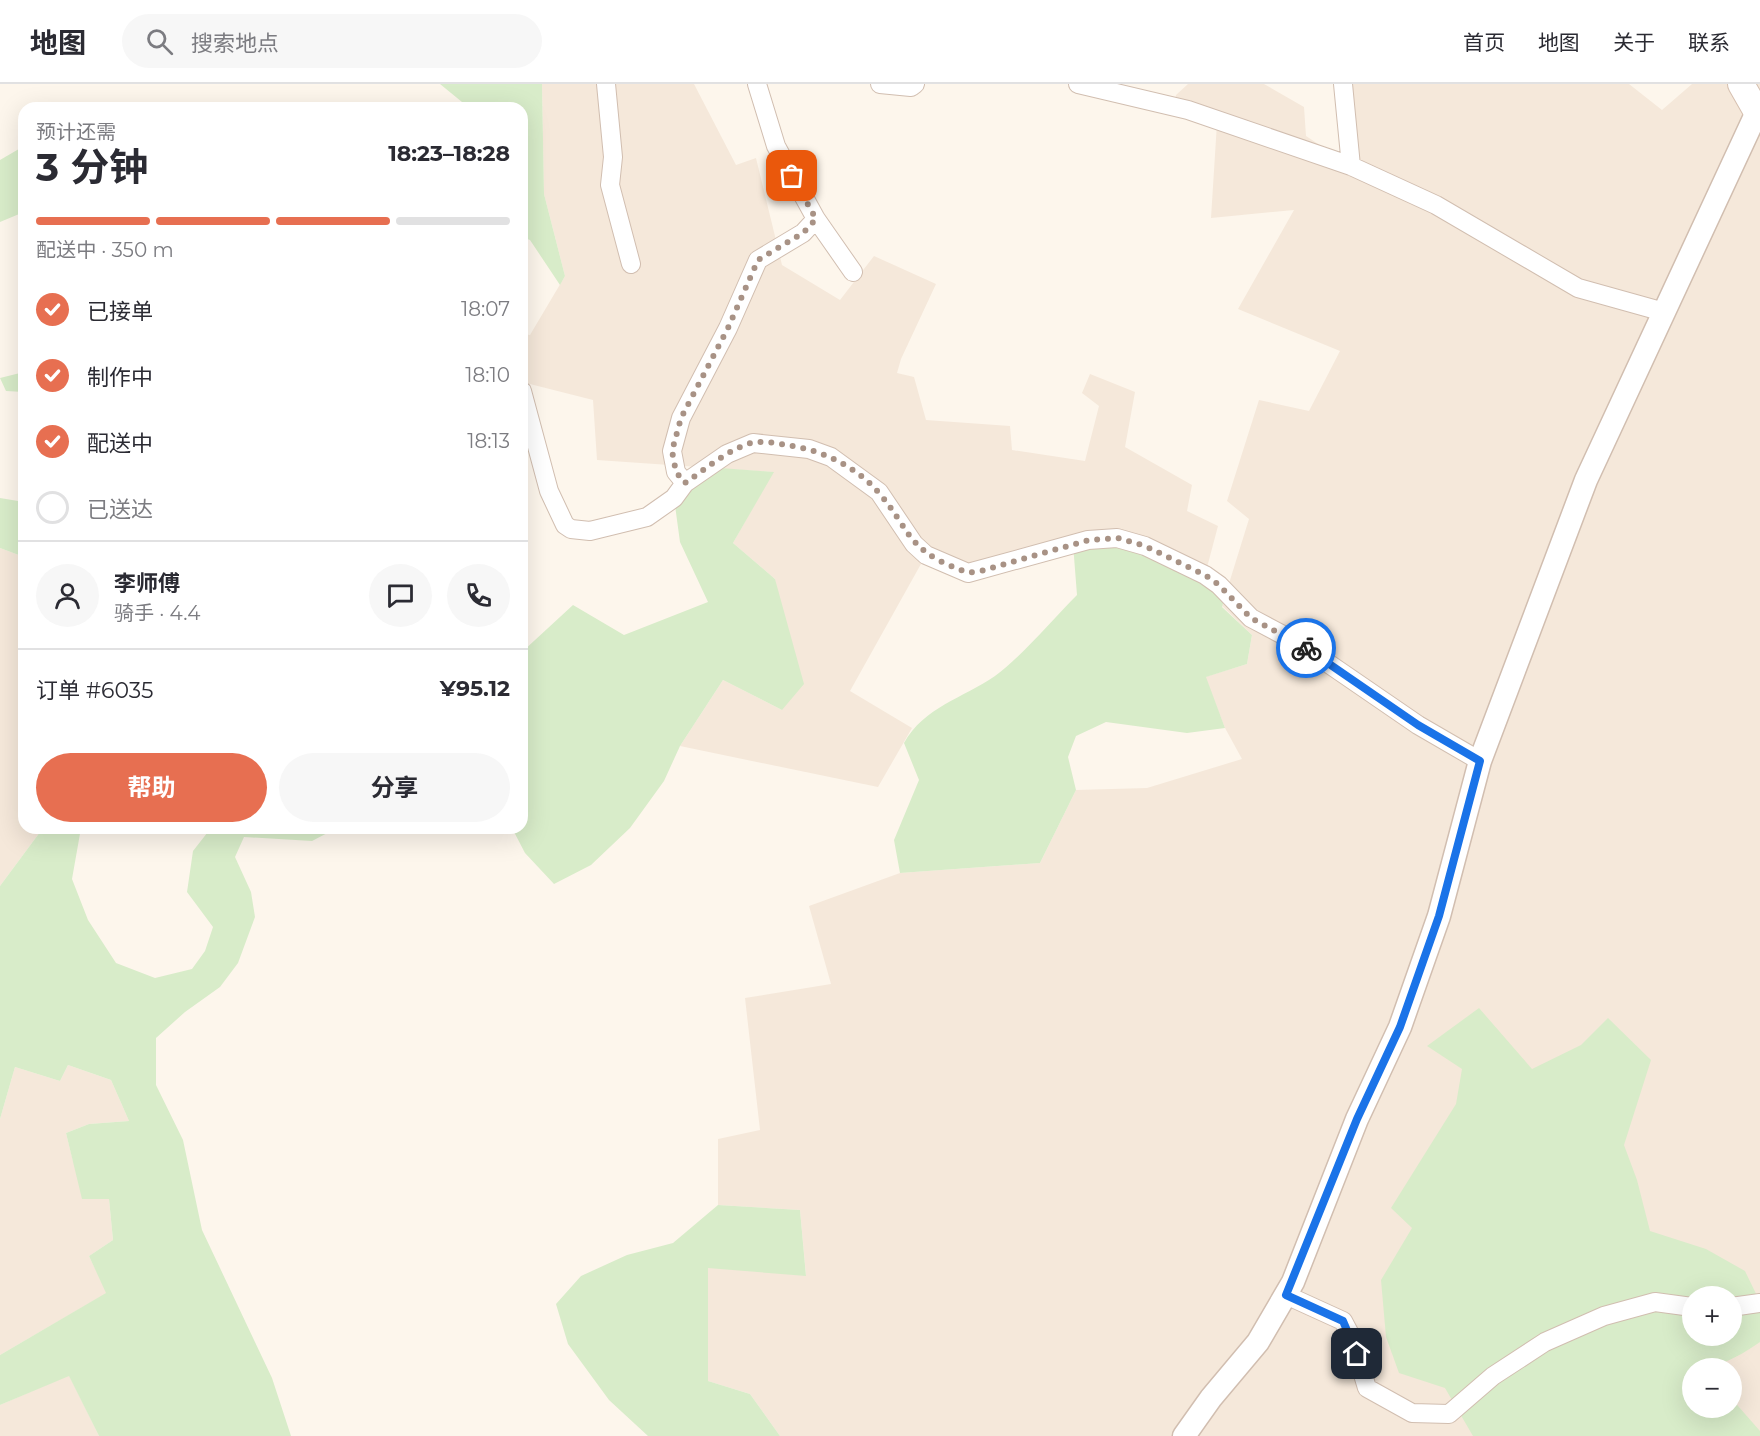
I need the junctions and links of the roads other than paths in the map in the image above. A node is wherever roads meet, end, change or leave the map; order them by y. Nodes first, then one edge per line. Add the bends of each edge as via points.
1 (606, 84) edge
2 (757, 84) edge
3 (880, 84) edge
4 (915, 84) edge
5 (1078, 84) edge
6 (1343, 84) edge
7 (1741, 84) edge
8 (1759, 112) edge
9 (1351, 166) junction
10 (816, 219) junction
11 (631, 264) dead end
12 (853, 272) dead end
13 (1664, 312) junction
14 (528, 414) edge
15 (685, 483) junction
16 (1480, 761) junction
17 (1286, 1295) junction
18 (1760, 1303) edge
19 (1742, 1305) edge
20 (1682, 1306) edge
21 (1184, 1436) edge

1 - 11 street via 613,157 610,185
2 - 10 street via 776,146
3 - 4 street
5 - 9 street via 1188,110
6 - 9 street
7 - 8 main road
8 - 13 street
9 - 13 street via 1436,205 1578,288
10 - 12 street
10 - 15 street via 803,233 758,260 681,418 672,451 676,472
13 - 16 street via 1586,480
14 - 15 street via 549,490 565,525 571,529 590,531 647,517 674,498
15 - 16 street via 727,454 753,443 784,444 831,457 857,474 879,492 914,544 926,555 968,573 1089,540 1118,538 1145,546 1205,575 1251,618 1300,644 1418,725
16 - 17 street via 1439,916 1400,1027 1357,1119
17 - 20 street via 1343,1321 1367,1388 1412,1413 1449,1414 1493,1376 1545,1342 1604,1316 1655,1302
17 - 21 street via 1258,1342
18 - 19 street

